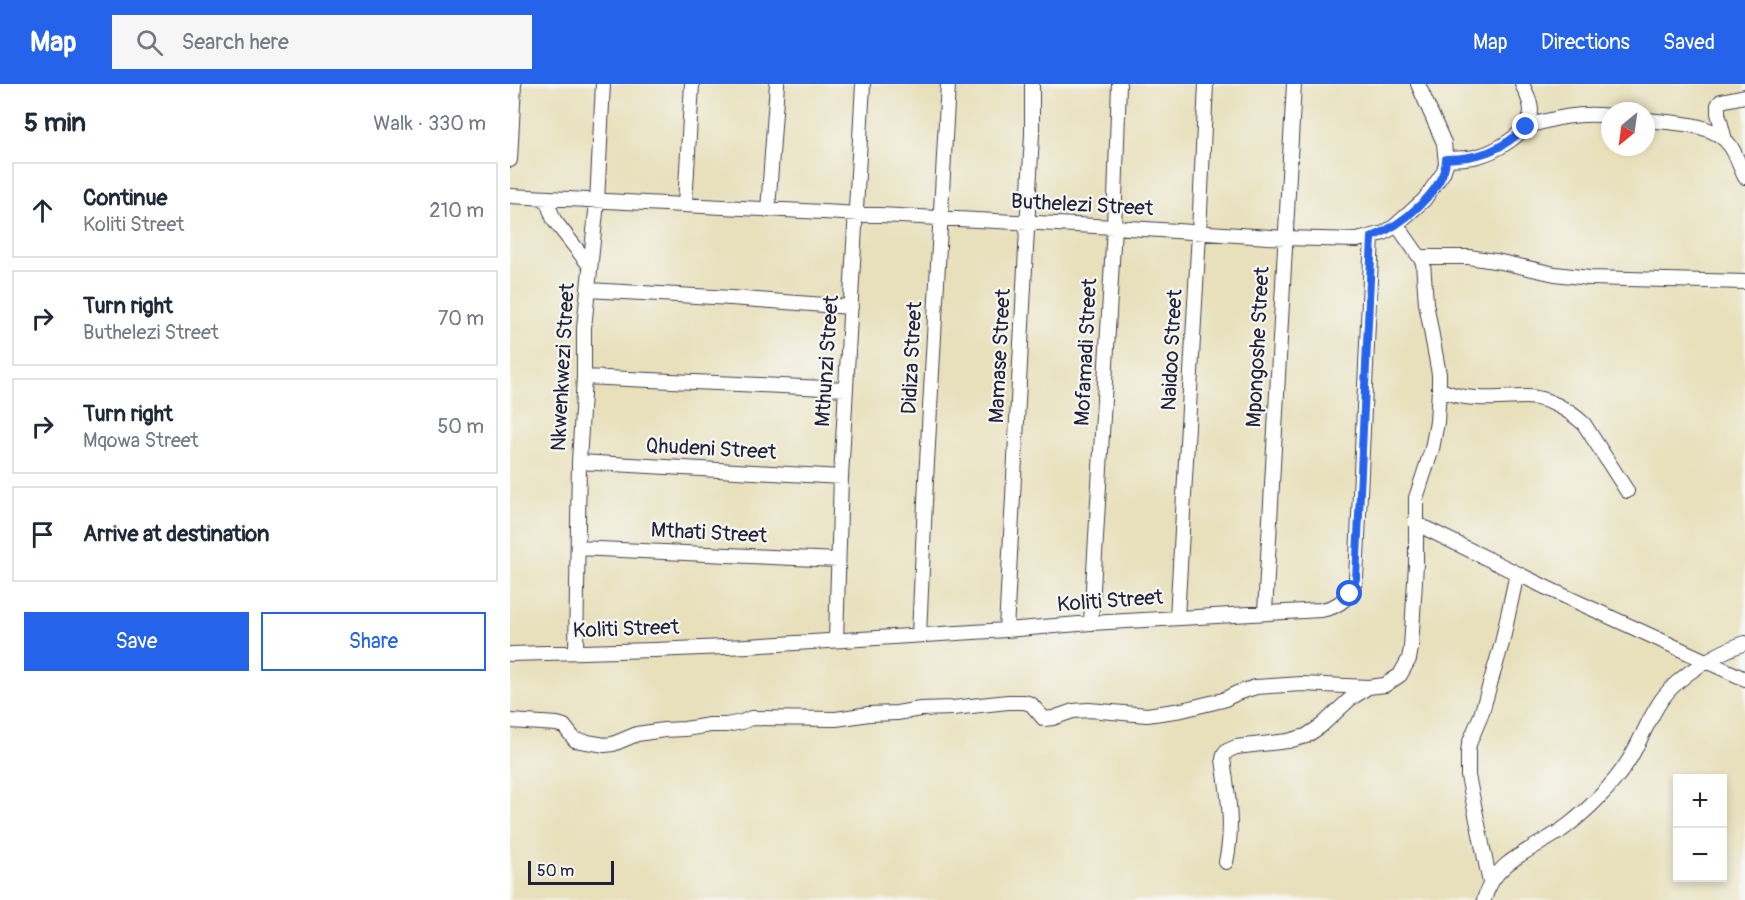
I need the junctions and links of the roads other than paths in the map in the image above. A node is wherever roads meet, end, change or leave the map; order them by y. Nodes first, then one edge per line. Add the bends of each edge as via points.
1 (514, 84) edge
2 (603, 84) edge
3 (692, 84) edge
4 (777, 84) edge
5 (863, 84) edge
6 (948, 84) edge
7 (1032, 84) edge
8 (1119, 84) edge
9 (1206, 84) edge
10 (1294, 84) edge
11 (1418, 84) edge
12 (1522, 84) edge
13 (1745, 96) edge
14 (1601, 115) edge
15 (1655, 121) edge
16 (1526, 127) junction
17 (1725, 140) junction
18 (1446, 159) junction
19 (510, 160) edge
20 (1745, 177) edge
21 (510, 196) edge
22 (546, 199) junction
23 (597, 202) junction
24 (685, 204) junction
25 (768, 210) junction
26 (857, 215) junction
27 (940, 219) junction
28 (1027, 223) junction
29 (1397, 225) junction
30 (1114, 227) junction
31 (1199, 233) junction
32 (1372, 237) junction
33 (1285, 238) junction
34 (1419, 257) junction
35 (590, 266) junction
36 (1745, 282) edge
37 (588, 291) junction
38 (851, 307) junction
39 (584, 377) junction
40 (846, 389) junction
41 (1439, 389) junction
42 (579, 462) junction
43 (841, 477) junction
44 (1627, 491) dead end
45 (1417, 524) junction
46 (578, 548) junction
47 (838, 560) junction
48 (1516, 573) junction
49 (1265, 612) junction
50 (1177, 618) junction
51 (1091, 623) junction
52 (1006, 630) junction
53 (919, 635) junction
54 (836, 640) junction
55 (1745, 643) edge
56 (576, 652) junction
57 (510, 654) edge
58 (1705, 661) junction
59 (1745, 680) edge
60 (1368, 687) junction
61 (510, 721) edge
62 (1226, 862) dead end
63 (1490, 883) junction
64 (1484, 900) edge

1 - 19 street
2 - 23 street, Nkwenkwezi Street
3 - 24 street
4 - 25 street
5 - 26 street, Mthunzi Street
6 - 27 street, Didiza Street
7 - 28 street, Mamase Street
8 - 30 street, Mofamadi Street
9 - 31 street, Naidoo Street
10 - 33 street, Mpongoshe Street
11 - 18 street via 1444,143
12 - 16 street via 1531,104
13 - 17 street via 1718,105
14 - 16 street via 1578,114
15 - 17 street via 1700,128
16 - 18 street via 1511,140 1482,154
17 - 20 street
18 - 29 street, Buthelezi Street via 1435,186
21 - 22 street, Buthelezi Street
22 - 23 street, Buthelezi Street
22 - 35 street via 554,220
23 - 24 street, Buthelezi Street
23 - 35 street, Nkwenkwezi Street
24 - 25 street, Buthelezi Street
25 - 26 street, Buthelezi Street
26 - 27 street, Buthelezi Street
26 - 38 street, Mthunzi Street
27 - 28 street, Buthelezi Street
27 - 53 street, Didiza Street
28 - 30 street, Buthelezi Street
28 - 52 street, Mamase Street
29 - 32 street, Buthelezi Street
29 - 34 street
30 - 31 street, Buthelezi Street
30 - 51 street, Mofamadi Street
31 - 33 street, Buthelezi Street
31 - 50 street, Naidoo Street
32 - 33 street, Buthelezi Street
32 - 49 street, Koliti Street via 1356,579 1345,600 1329,609
33 - 49 street, Mpongoshe Street
34 - 36 street via 1469,257 1589,278
34 - 41 street via 1424,269
35 - 37 street, Nkwenkwezi Street
37 - 38 street
37 - 39 street, Nkwenkwezi Street
38 - 40 street, Mthunzi Street
39 - 40 street
39 - 42 street, Nkwenkwezi Street
40 - 43 street, Mthunzi Street
41 - 44 street via 1474,399 1527,397 1556,405 1584,424
41 - 45 street via 1432,449 1416,498
42 - 43 street, Qhudeni Street
42 - 46 street, Nkwenkwezi Street
43 - 47 street, Mthunzi Street
45 - 48 street
45 - 60 street via 1409,659 1394,681
46 - 47 street, Mthati Street
46 - 56 street, Nkwenkwezi Street
47 - 54 street, Mthunzi Street
48 - 58 street
48 - 63 street via 1502,643 1468,753 1468,776
49 - 50 street, Koliti Street
50 - 51 street, Koliti Street
51 - 52 street, Koliti Street
52 - 53 street, Koliti Street
53 - 54 street, Koliti Street
54 - 56 street, Koliti Street
55 - 58 street
56 - 57 street, Koliti Street
58 - 59 street
58 - 63 street via 1668,692 1626,765 1593,802 1555,836 1521,853
60 - 61 street via 1256,687 1204,705 1147,715 1089,710 1044,718 1030,704 1008,702 836,719 751,718 726,725 637,734 605,745 574,740 564,726
60 - 62 street via 1306,736 1227,751 1224,755 1231,825
63 - 64 street

